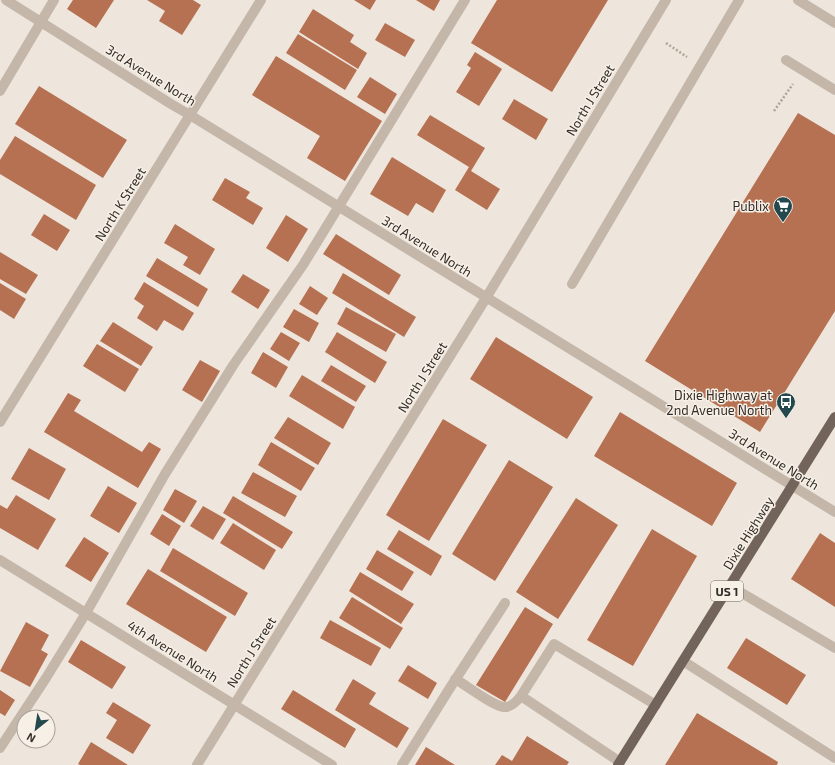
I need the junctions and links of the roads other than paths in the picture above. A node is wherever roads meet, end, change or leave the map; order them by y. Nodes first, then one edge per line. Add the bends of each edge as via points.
1 (6, 0) edge
2 (54, 0) edge
3 (261, 0) edge
4 (465, 0) edge
5 (666, 0) edge
6 (739, 0) edge
7 (798, 0) edge
8 (40, 22) junction
9 (835, 23) edge
10 (786, 60) dead end
11 (835, 90) edge
12 (0, 91) edge
13 (190, 115) junction
14 (338, 207) junction
15 (572, 284) dead end
16 (486, 298) junction
17 (835, 417) edge
18 (0, 422) edge
19 (831, 431) edge
20 (793, 486) junction
21 (835, 512) edge
22 (0, 560) edge
23 (730, 586) junction
24 (505, 603) dead end
25 (86, 613) junction
26 (835, 648) edge
27 (683, 661) junction
28 (456, 679) junction
29 (521, 696) junction
30 (234, 704) junction
31 (656, 705) junction
32 (0, 748) edge
33 (835, 759) edge
34 (619, 763) edge
35 (196, 765) edge
36 (332, 765) edge
37 (402, 765) edge
38 (832, 765) edge

1 - 8 street, 3rd Avenue North
2 - 8 street
3 - 13 street, North K Street
4 - 14 street
5 - 16 street, North J Street
6 - 15 street
7 - 9 street
8 - 12 street
8 - 13 street, 3rd Avenue North
10 - 11 street
13 - 14 street, 3rd Avenue North
13 - 18 street, North K Street
14 - 16 street, 3rd Avenue North
14 - 25 street via 303,265 234,364 165,474
16 - 20 street, 3rd Avenue North
16 - 30 street, North J Street
17 - 19 main road, Dixie Highway / US 1
19 - 20 main road, Dixie Highway / US 1
20 - 21 street, 3rd Avenue North
20 - 23 main road, Dixie Highway / US 1
22 - 25 street, 4th Avenue North
23 - 26 street
23 - 27 main road, Dixie Highway / US 1
24 - 28 street
25 - 30 street, 4th Avenue North
25 - 32 street
27 - 31 main road, Dixie Highway / US 1
27 - 33 street
28 - 29 street via 504,708 512,706
28 - 37 street
29 - 31 street via 554,644
29 - 34 street
30 - 35 street, North J Street
30 - 36 street, 4th Avenue North
31 - 34 main road, Dixie Highway / US 1
33 - 38 street

